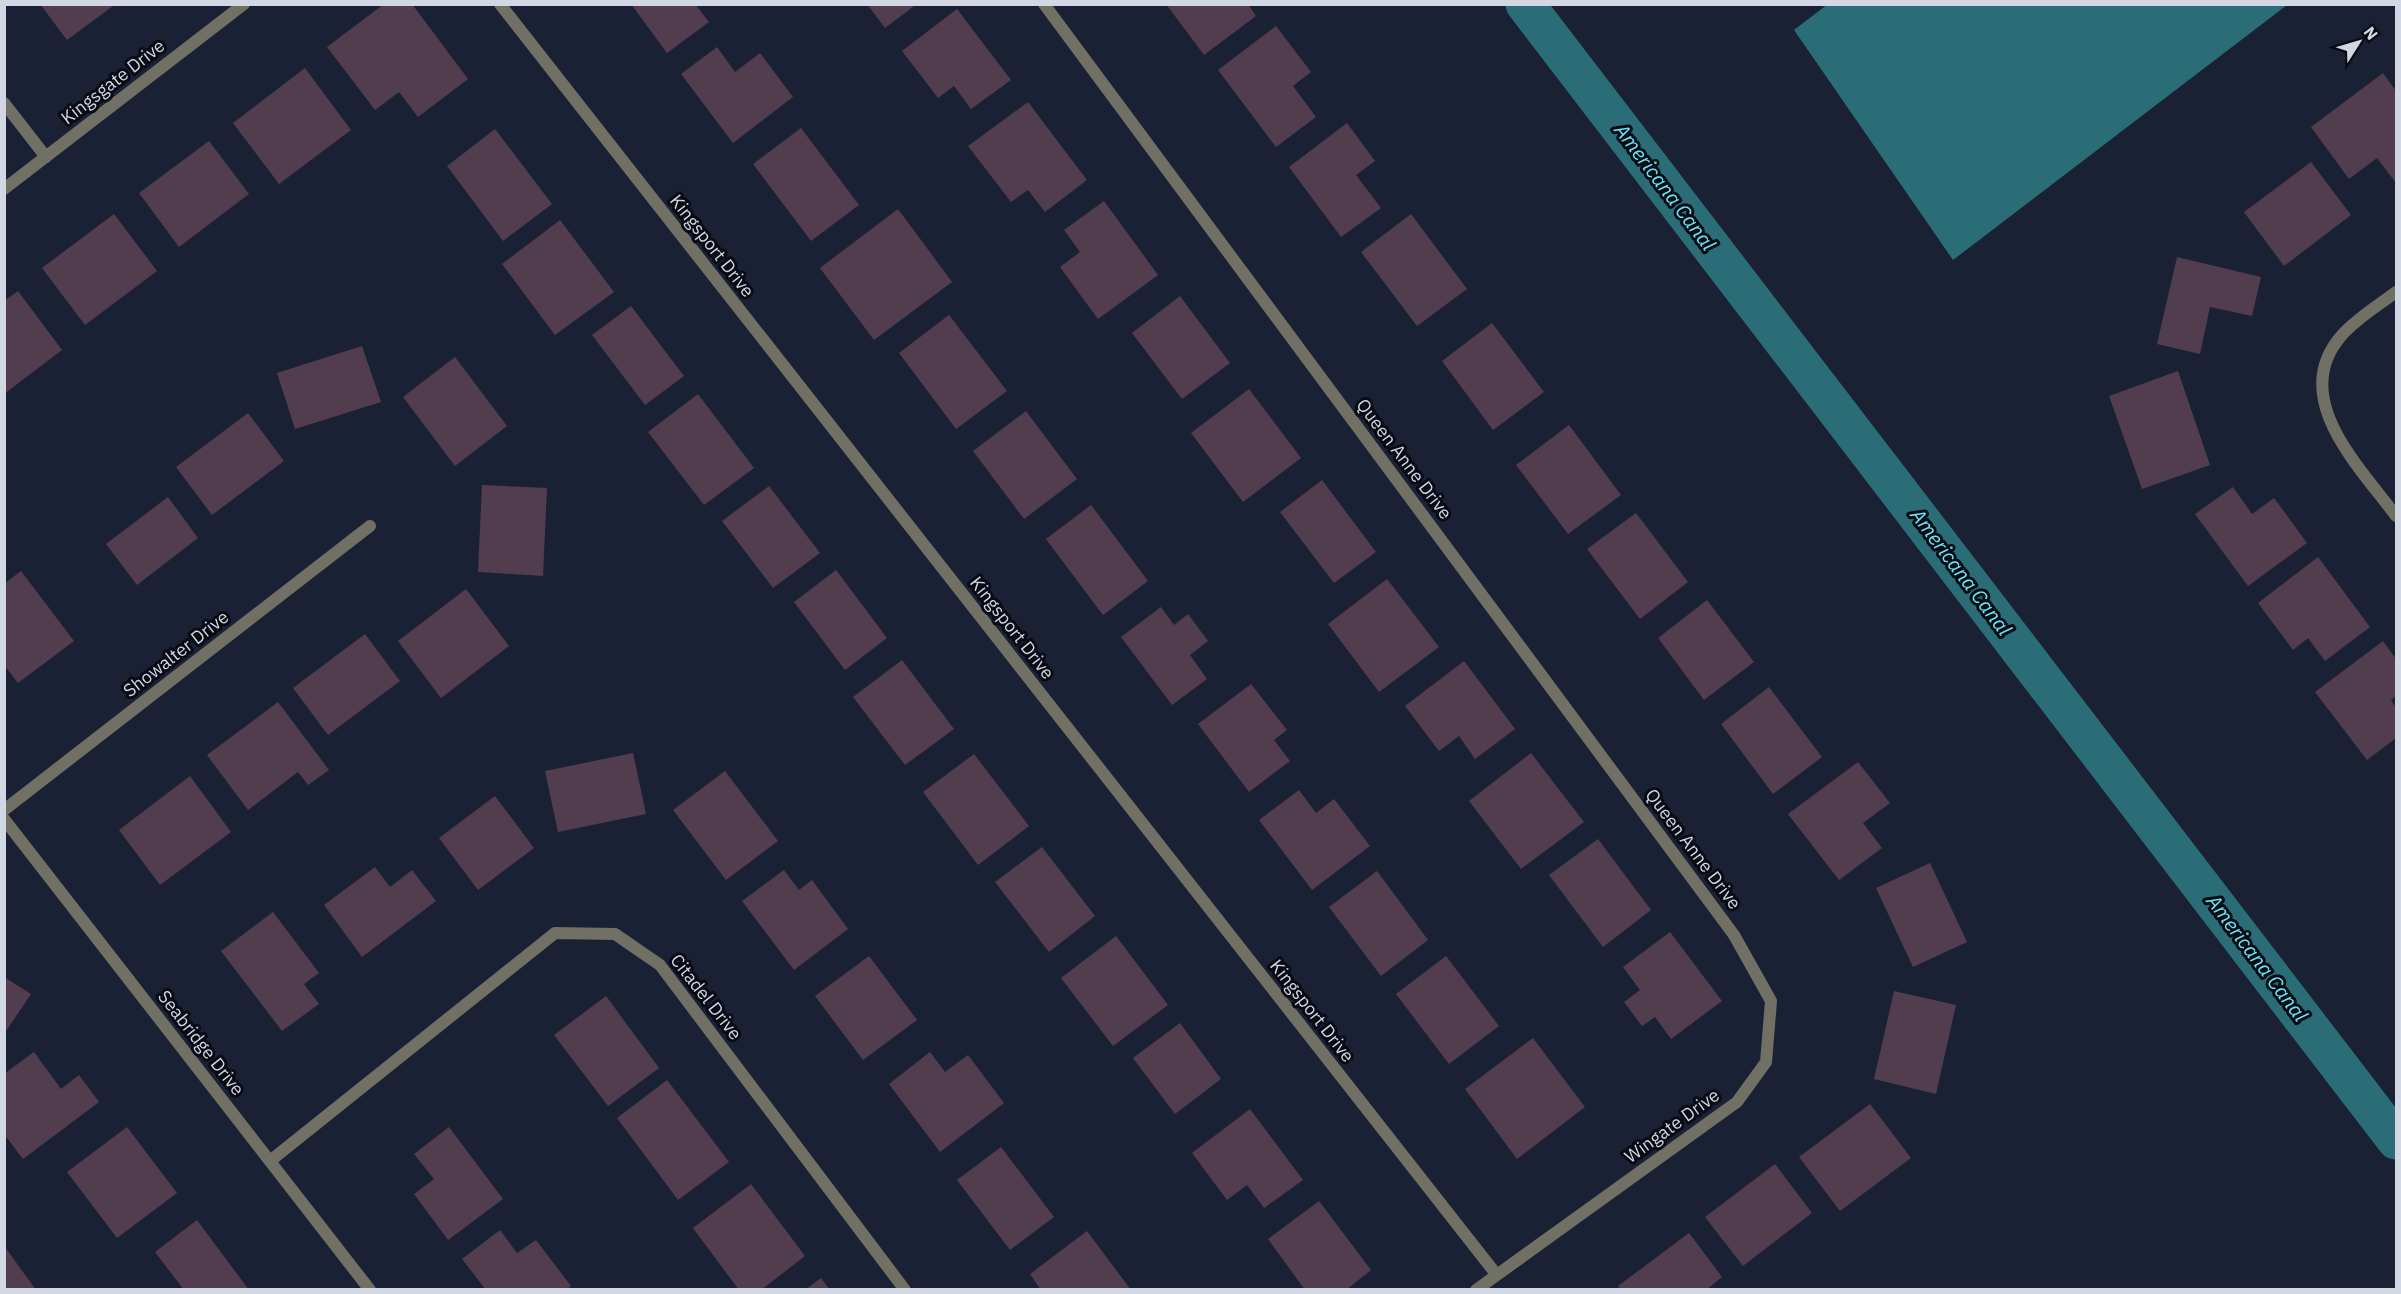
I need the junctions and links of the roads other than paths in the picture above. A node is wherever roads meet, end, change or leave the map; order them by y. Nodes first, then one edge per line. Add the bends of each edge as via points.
1 (244, 4) edge
2 (500, 4) edge
3 (1044, 4) edge
4 (4, 103) edge
5 (46, 157) junction
6 (4, 189) edge
7 (2397, 292) edge
8 (2397, 516) edge
9 (370, 526) dead end
10 (4, 810) edge
11 (4, 819) edge
12 (1734, 934) joint
13 (270, 1161) junction
14 (1496, 1274) junction
15 (370, 1290) edge
16 (905, 1290) edge
17 (1476, 1290) edge

1 - 5 street, Kingsgate Drive
2 - 14 street, Kingsport Drive
3 - 12 street, Queen Anne Drive
4 - 5 street
5 - 6 street, Kingsgate Drive
7 - 8 street via 2342,335 2325,364 2322,382 2328,418 2337,436
9 - 10 street, Showalter Drive
11 - 13 street, Seabridge Drive
12 - 14 street, Wingate Drive via 1771,1000 1766,1062 1737,1102
13 - 15 street, Seabridge Drive
13 - 16 street, Citadel Drive via 555,933 615,934 660,965
14 - 17 street, Wingate Drive

